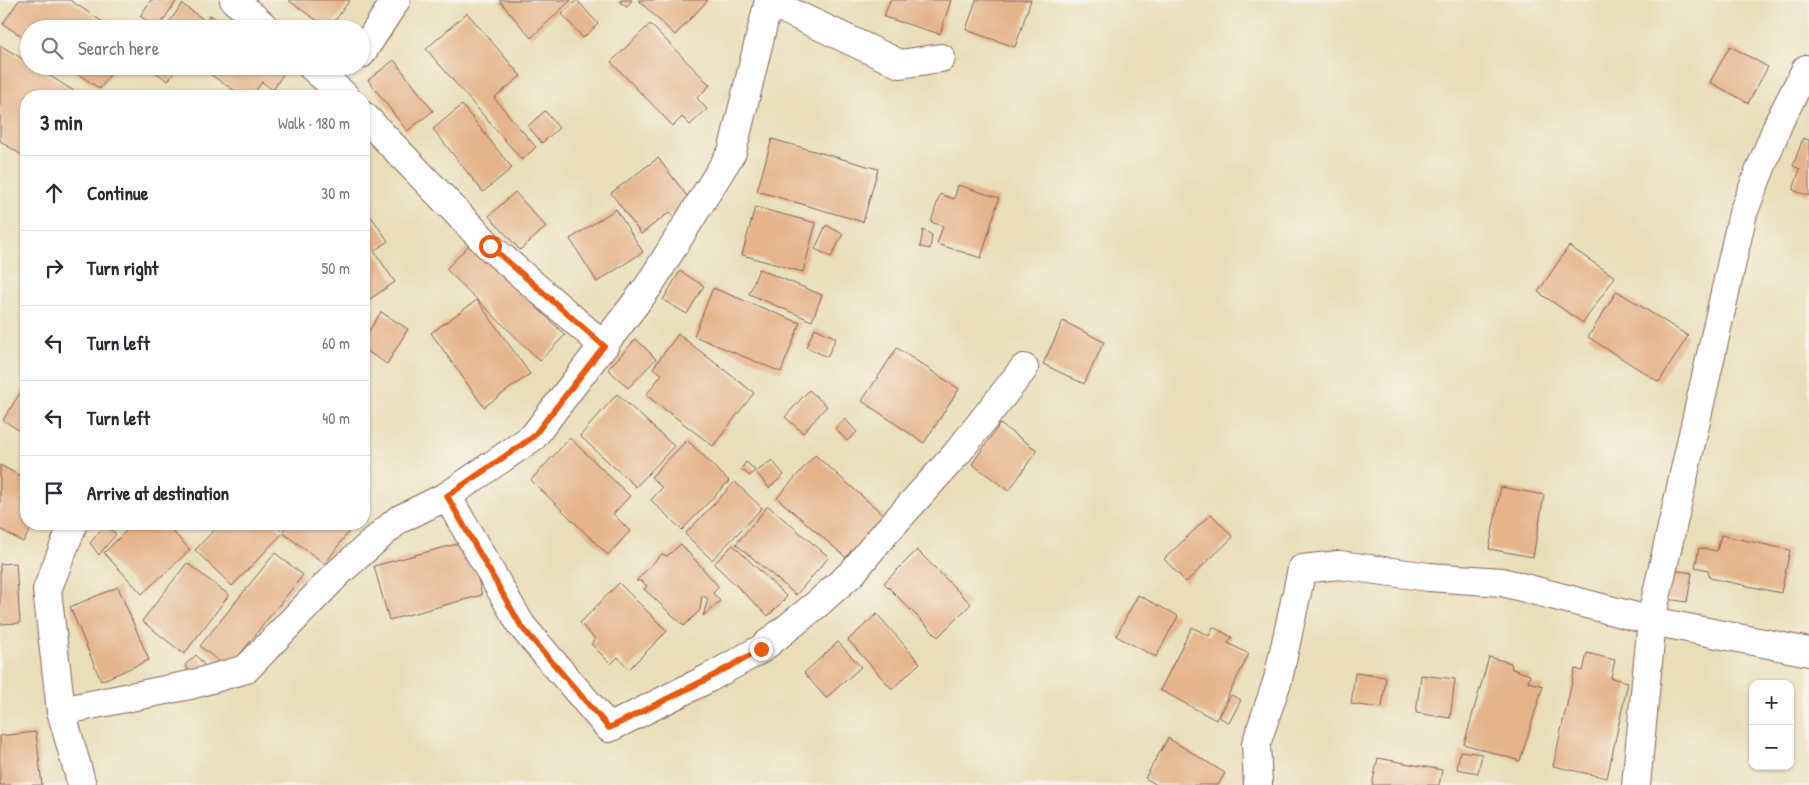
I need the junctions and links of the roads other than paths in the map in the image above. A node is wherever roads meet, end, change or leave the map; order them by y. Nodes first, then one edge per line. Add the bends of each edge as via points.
1 (234, 0) edge
2 (396, 0) edge
3 (769, 1) edge
4 (257, 20) edge
5 (370, 40) edge
6 (941, 58) dead end
7 (1806, 69) dead end
8 (320, 75) edge
9 (348, 75) edge
10 (335, 90) edge
11 (341, 90) edge
12 (370, 122) edge
13 (604, 346) junction
14 (1024, 368) dead end
15 (447, 496) junction
16 (72, 530) edge
17 (1652, 621) junction
18 (1809, 652) edge
19 (61, 711) junction
20 (82, 785) edge
21 (1258, 785) edge
22 (1636, 785) edge

1 - 4 street
2 - 5 street
3 - 6 street via 900,64
3 - 13 street via 732,152 648,287
7 - 17 street via 1779,122 1743,213
8 - 10 street
9 - 11 street
12 - 13 street via 490,246
13 - 15 street via 533,437
14 - 15 street via 958,452 852,573 816,605 761,649 609,728 521,626
15 - 19 street via 398,520 338,573 246,669 190,685
16 - 19 street via 47,590
17 - 18 street
17 - 21 street via 1502,582 1429,577 1339,565 1302,569 1278,679 1256,744
17 - 22 street
19 - 20 street

